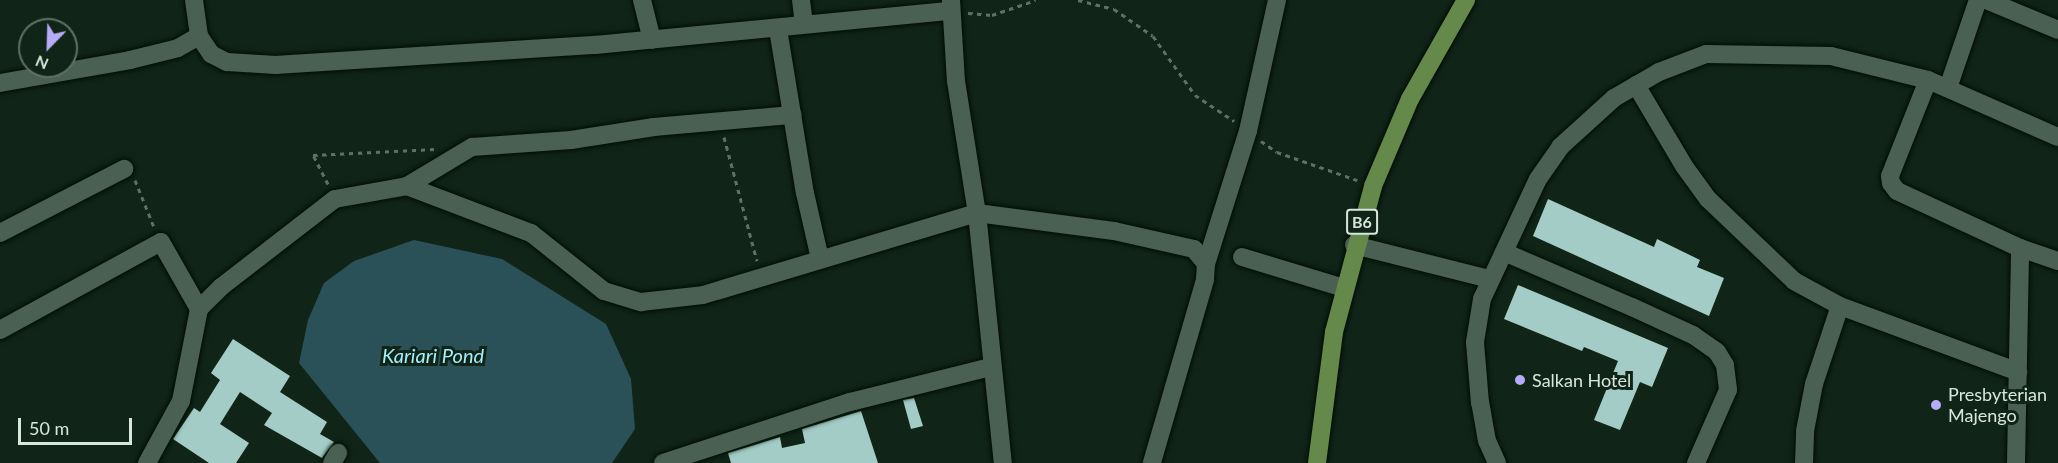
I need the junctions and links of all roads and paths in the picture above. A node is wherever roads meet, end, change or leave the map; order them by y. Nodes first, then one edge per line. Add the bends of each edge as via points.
1 (194, 0) edge
2 (642, 0) edge
3 (801, 0) edge
4 (1036, 0) edge
5 (1078, 0) edge
6 (1276, 0) edge
7 (1466, 0) edge
8 (1978, 0) edge
9 (1986, 0) edge
10 (950, 5) edge
11 (804, 23) junction
12 (778, 29) junction
13 (2058, 30) edge
14 (199, 36) junction
15 (652, 40) junction
16 (1928, 80) junction
17 (0, 83) edge
18 (1636, 85) junction
19 (1948, 88) junction
20 (792, 115) junction
21 (719, 120) junction
22 (1248, 131) junction
23 (2058, 137) edge
24 (438, 149) dead end
25 (124, 169) joint
26 (407, 186) junction
27 (1373, 186) junction
28 (335, 199) junction
29 (976, 213) junction
30 (0, 233) edge
31 (161, 242) junction
32 (1354, 245) junction
33 (2020, 248) junction
34 (1504, 252) junction
35 (1242, 258) dead end
36 (820, 260) junction
37 (2058, 261) edge
38 (1206, 264) junction
39 (760, 278) junction
40 (1489, 279) junction
41 (1344, 288) junction
42 (1840, 306) junction
43 (199, 309) junction
44 (0, 330) edge
45 (990, 367) junction
46 (2018, 372) junction
47 (147, 463) edge
48 (663, 463) edge
49 (1003, 463) edge
50 (1152, 463) edge
51 (1317, 463) edge
52 (1497, 463) edge
53 (1696, 463) edge
54 (1804, 463) edge
55 (2016, 463) edge

1 - 14 street
2 - 15 street
3 - 11 street
4 - 10 path via 992,15
5 - 22 path via 1114,9 1153,36 1195,94
6 - 22 street
7 - 27 main road, B6 via 1419,82
8 - 19 street
9 - 13 street
10 - 11 street
10 - 29 street
11 - 12 street
12 - 15 street
12 - 20 street
14 - 15 street via 211,54 227,62 276,65
14 - 17 street via 178,48 130,60
16 - 18 street via 1831,56 1741,52 1706,54
16 - 19 street
16 - 33 street via 1890,176 1891,183 1897,191
18 - 34 street via 1591,116 1560,147 1538,179
18 - 42 street via 1708,199 1794,281
19 - 23 street
20 - 21 street
20 - 36 street
21 - 26 street via 571,140 472,147
21 - 39 path
22 - 27 path via 1277,152
22 - 38 street
24 - 28 path via 313,155
25 - 30 street
25 - 31 path via 134,179
26 - 28 street
26 - 39 street via 531,233 604,291 624,299 666,302
27 - 32 main road, B6
28 - 43 street via 237,274
29 - 36 street
29 - 38 street via 1114,231 1194,249
29 - 45 street
31 - 43 street
31 - 44 street
32 - 40 street
32 - 41 main road, B6
33 - 37 street
33 - 46 street
34 - 40 street
34 - 53 street via 1642,311 1717,352 1725,365 1728,390
35 - 41 street
36 - 39 street
38 - 50 street via 1205,280
40 - 52 street via 1475,342 1480,403 1487,441
41 - 51 main road, B6 via 1334,332
42 - 46 street
42 - 54 street via 1814,384 1805,431
43 - 47 street via 181,401
45 - 48 street via 850,402
45 - 49 street
46 - 55 street

